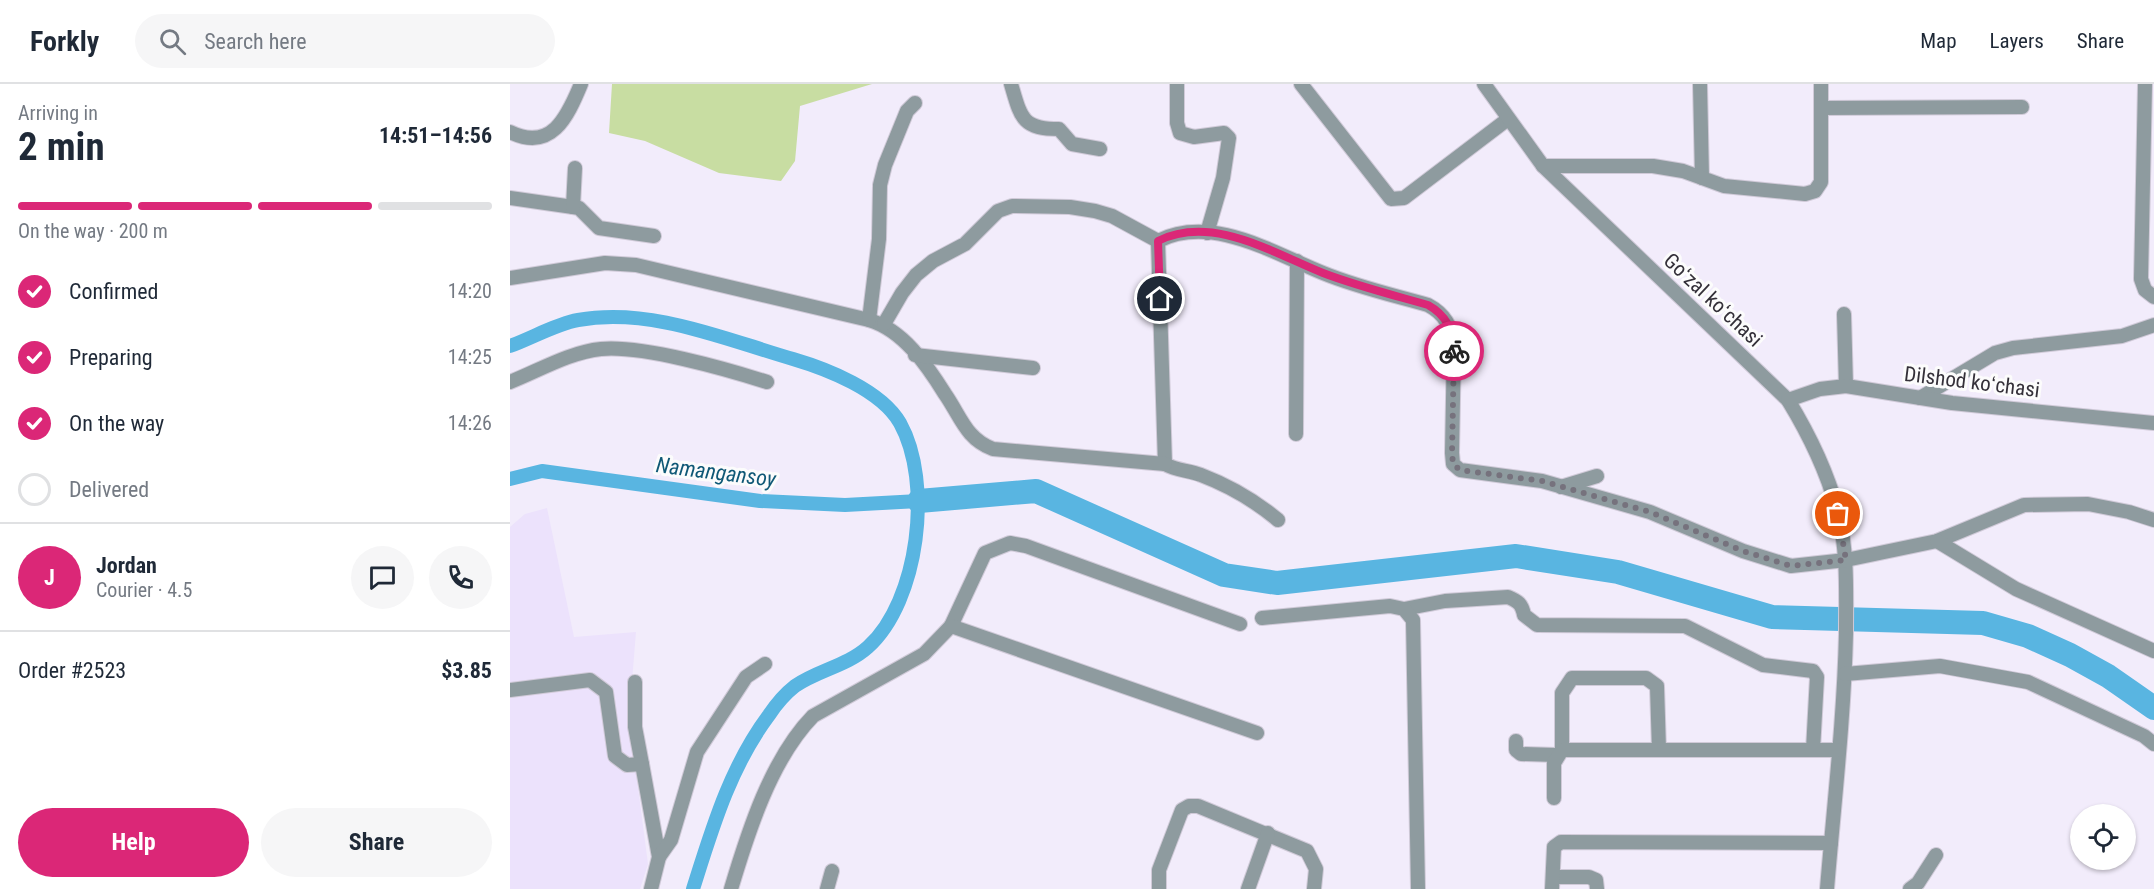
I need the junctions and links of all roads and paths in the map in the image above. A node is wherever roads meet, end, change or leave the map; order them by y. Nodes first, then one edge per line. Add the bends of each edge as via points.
1 (581, 84) edge
2 (1011, 84) edge
3 (1178, 84) edge
4 (1301, 84) edge
5 (1484, 84) edge
6 (1701, 84) edge
7 (1821, 84) edge
8 (2145, 84) edge
9 (915, 103) dead end
10 (2022, 107) dead end
11 (1821, 108) junction
12 (2149, 108) edge
13 (1508, 118) junction
14 (510, 132) edge
15 (1100, 149) dead end
16 (1543, 166) junction
17 (575, 168) dead end
18 (1702, 178) junction
19 (510, 198) edge
20 (573, 207) junction
21 (1207, 233) junction
22 (654, 237) dead end
23 (1158, 241) junction
24 (1297, 261) junction
25 (510, 279) edge
26 (2154, 297) edge
27 (1844, 314) dead end
28 (869, 320) junction
29 (884, 324) junction
30 (2154, 325) edge
31 (915, 355) junction
32 (1033, 369) dead end
33 (510, 382) edge
34 (767, 382) dead end
35 (1846, 386) junction
36 (1920, 398) junction
37 (1788, 400) junction
38 (2154, 423) edge
39 (1296, 434) dead end
40 (1165, 465) junction
41 (1596, 476) dead end
42 (1561, 487) junction
43 (1278, 520) dead end
44 (2154, 520) edge
45 (1937, 541) junction
46 (1846, 560) junction
47 (1404, 609) junction
48 (1262, 618) dead end
49 (1240, 624) dead end
50 (951, 626) junction
51 (2154, 651) edge
52 (765, 664) dead end
53 (1845, 674) junction
54 (636, 682) dead end
55 (510, 690) edge
56 (1257, 733) dead end
57 (1515, 741) dead end
58 (2154, 744) edge
59 (1659, 750) junction
60 (1813, 750) junction
61 (1838, 750) junction
62 (1559, 752) junction
63 (642, 764) junction
64 (1554, 798) dead end
65 (1268, 833) junction
66 (1831, 843) junction
67 (1936, 855) dead end
68 (659, 857) junction
69 (832, 871) dead end
70 (1553, 883) edge
71 (651, 889) edge
72 (731, 889) edge
73 (827, 889) edge
74 (1159, 889) edge
75 (1248, 889) edge
76 (1314, 889) edge
77 (1418, 889) edge
78 (1597, 889) edge
79 (1827, 889) edge
80 (1910, 889) edge

1 - 14 street via 553,132 543,138 524,139
2 - 15 street via 1023,118 1029,124 1038,129 1059,129 1072,144
3 - 21 street via 1180,133 1194,137 1224,134 1229,138 1223,178
4 - 13 street via 1391,199 1404,198
5 - 13 street, Goʻzal koʻchasi
6 - 18 street
7 - 11 street
8 - 12 street
9 - 28 street via 904,118 880,185 879,239
10 - 11 street
11 - 18 street via 1821,182 1815,191 1805,194 1724,186
12 - 26 street via 2141,279 2145,290
13 - 16 street, Goʻzal koʻchasi
16 - 18 street via 1653,166
16 - 37 street, Goʻzal koʻchasi
17 - 20 street
19 - 20 street
20 - 22 street via 599,228
21 - 23 street via 1171,234
21 - 24 street via 1239,238
23 - 29 street via 1095,211 1012,206 998,211 965,244 916,275
23 - 40 street
24 - 39 street
24 - 42 street via 1344,281 1440,312 1452,332 1454,345 1453,464 1460,470
25 - 28 street via 605,263 636,265
27 - 35 street
28 - 29 street
29 - 31 street
30 - 36 street via 2122,336 1995,353
31 - 32 street
31 - 40 street via 977,443 993,449
33 - 34 street via 578,355 622,348 734,371
35 - 36 street, Dilshod koʻchasi
35 - 37 street, Dilshod koʻchasi via 1820,389
36 - 38 street, Dilshod koʻchasi
37 - 46 street, Goʻzal koʻchasi via 1827,473
40 - 43 street via 1197,473 1241,493
41 - 42 street
42 - 46 street via 1650,512 1743,551 1791,566
44 - 45 street via 2088,504 2024,505
45 - 46 street
45 - 51 street via 2016,589
46 - 53 street, Goʻzal koʻchasi
47 - 48 street via 1390,606
47 - 60 street via 1445,601 1508,597 1517,601 1524,615 1537,625 1673,625 1696,629 1762,665 1813,671 1817,677
47 - 77 street via 1413,620 1415,633
49 - 50 street via 1010,543 985,553
50 - 56 street
50 - 72 street via 924,654 807,723 760,802
52 - 68 street via 746,676 697,752 671,840
53 - 58 street via 1940,666 2028,682
53 - 61 street, Goʻzal koʻchasi
54 - 63 street via 635,727
55 - 63 street via 579,680 599,684 606,692 615,756 627,765
57 - 62 street via 1521,754
59 - 60 street
59 - 62 street
59 - 62 street via 1657,686 1646,678 1572,678 1562,693
60 - 61 street
61 - 66 street, Goʻzal koʻchasi
62 - 64 street via 1554,763
63 - 68 street
65 - 74 street via 1189,806 1182,810 1173,831 1159,870
65 - 75 street
65 - 76 street via 1307,851 1316,869
66 - 70 street via 1561,842 1554,848
66 - 79 street, Goʻzal koʻchasi
67 - 80 street
68 - 71 street
69 - 73 street
70 - 78 street via 1590,877 1596,880

